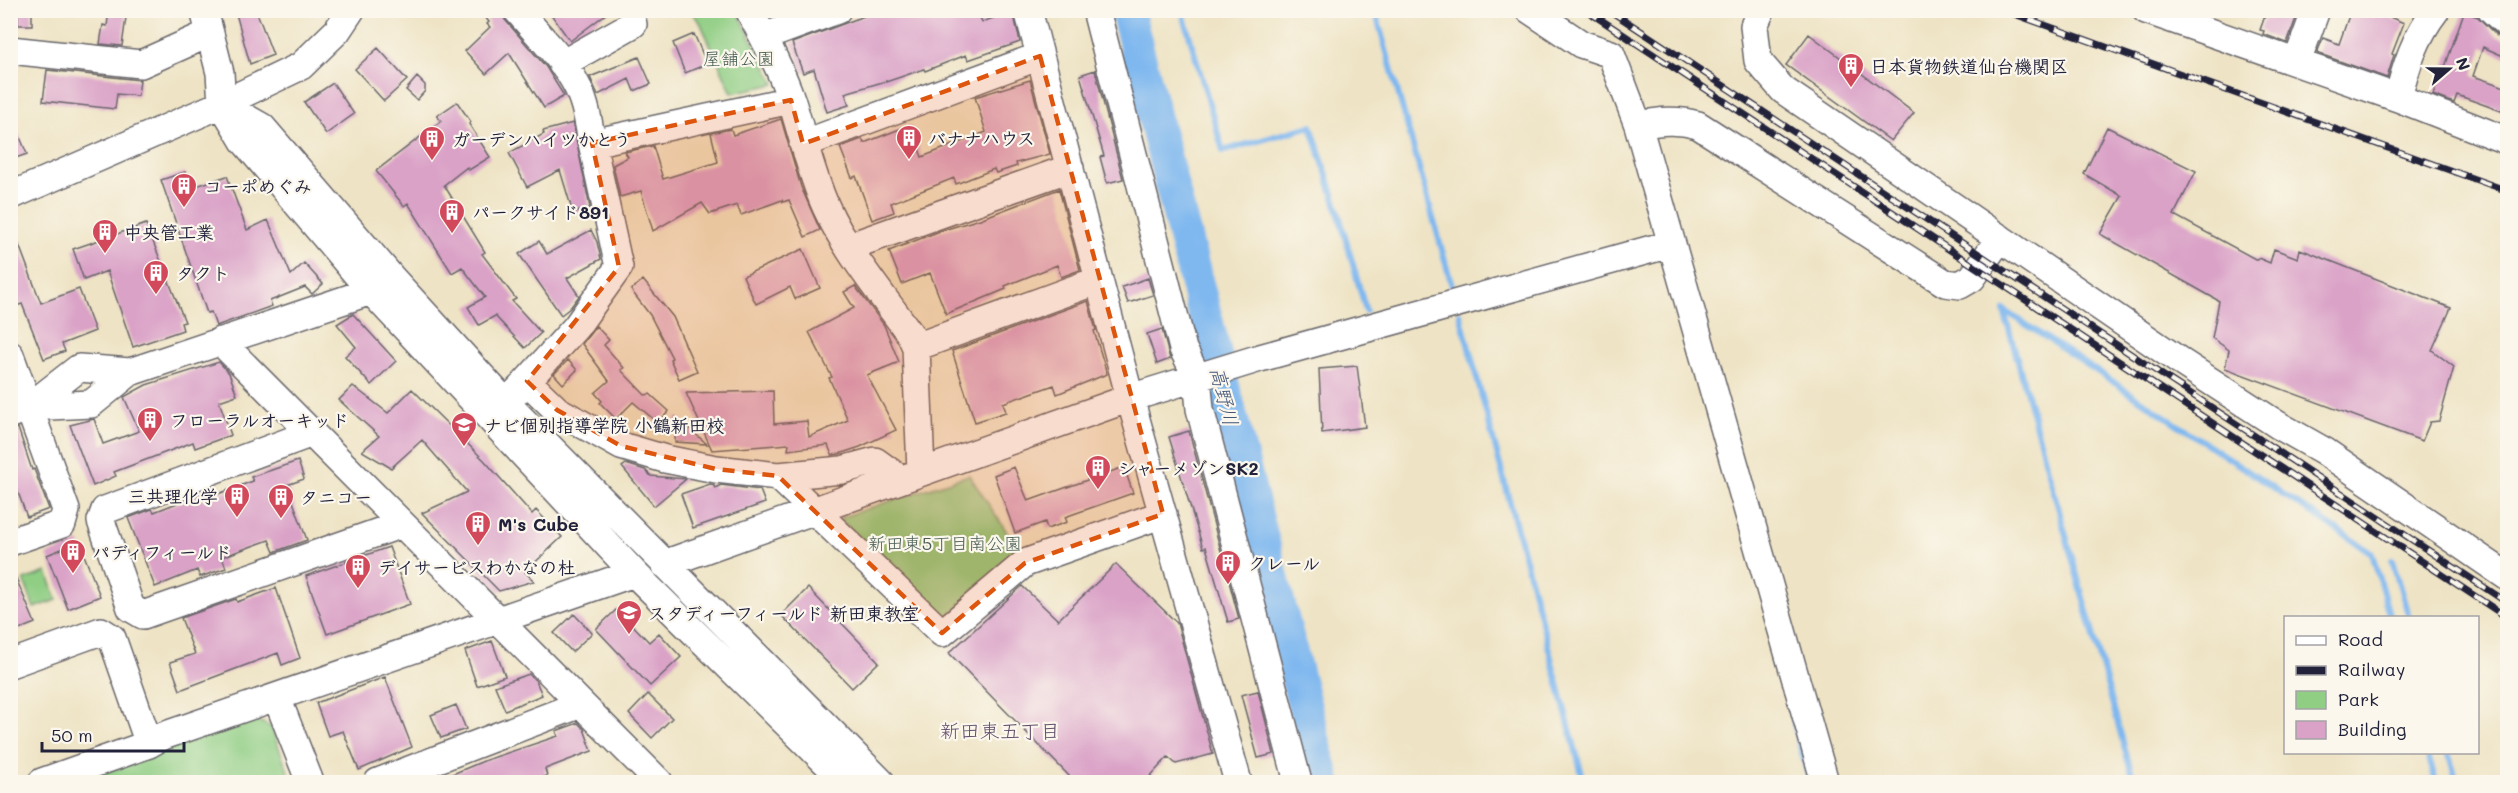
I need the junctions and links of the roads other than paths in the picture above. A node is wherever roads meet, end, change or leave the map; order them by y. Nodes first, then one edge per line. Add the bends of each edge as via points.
1 (351, 10) edge
2 (516, 10) edge
3 (749, 10) edge
4 (837, 10) edge
5 (1028, 10) edge
6 (1096, 10) edge
7 (1530, 10) edge
8 (1761, 10) edge
9 (2146, 10) edge
10 (2316, 10) edge
11 (2436, 10) edge
12 (2492, 10) edge
13 (207, 22) edge
14 (633, 24) dead end
15 (2508, 25) edge
16 (764, 37) junction
17 (10, 50) edge
18 (1040, 56) junction
19 (2297, 62) junction
20 (562, 64) junction
21 (2398, 98) junction
22 (791, 100) junction
23 (222, 104) junction
24 (1638, 124) junction
25 (2508, 141) edge
26 (592, 143) junction
27 (803, 144) junction
28 (1070, 168) junction
29 (10, 196) edge
30 (2000, 238) junction
31 (1670, 244) junction
32 (848, 247) junction
33 (1099, 280) junction
34 (371, 291) junction
35 (220, 341) junction
36 (916, 346) junction
37 (10, 356) edge
38 (130, 372) junction
39 (1200, 376) junction
40 (527, 381) junction
41 (1130, 398) junction
42 (506, 403) junction
43 (20, 410) edge
44 (312, 433) junction
45 (778, 476) junction
46 (911, 476) junction
47 (813, 511) junction
48 (1163, 514) junction
49 (402, 524) junction
50 (10, 542) edge
51 (664, 564) junction
52 (634, 573) junction
53 (2508, 577) edge
54 (497, 619) junction
55 (10, 664) edge
56 (277, 698) junction
57 (582, 704) junction
58 (149, 744) junction
59 (42, 783) edge
60 (310, 783) edge
61 (378, 783) edge
62 (659, 783) edge
63 (846, 783) edge
64 (881, 783) edge
65 (1238, 783) edge
66 (1298, 783) edge
67 (1825, 783) edge

1 - 23 street via 337,31 301,66
2 - 20 street
3 - 16 street
4 - 16 street
5 - 18 street
6 - 39 street via 1183,349
7 - 24 street via 1581,44 1611,54
8 - 30 street via 1754,26 1758,61 1783,90
9 - 19 street
10 - 19 street
11 - 21 street via 2407,62
12 - 15 street
13 - 17 street via 141,64
13 - 23 street via 220,74
14 - 20 street
16 - 22 street
18 - 27 street
18 - 28 street
19 - 21 street
20 - 26 street via 578,88
21 - 25 street
22 - 26 street
22 - 27 street
23 - 29 street
23 - 34 street via 244,141
23 - 42 street via 262,127
24 - 30 street via 1681,120 1698,125 1946,283 1960,285 1972,278
24 - 31 street
26 - 40 street via 619,267 576,327
27 - 32 street via 826,208
28 - 32 street
28 - 33 street
30 - 53 street
31 - 39 street
31 - 67 street
32 - 36 street
33 - 36 street
33 - 41 street
34 - 35 street
34 - 52 street
35 - 38 street
35 - 44 street
36 - 46 street
37 - 43 street
38 - 43 street via 91,404
38 - 43 street via 79,368
39 - 41 street
39 - 66 street via 1200,409
40 - 42 street
40 - 45 street via 557,410 621,446 716,469
41 - 46 street
41 - 48 street
42 - 51 street
43 - 50 street via 66,510 62,524
44 - 49 street
44 - 49 street via 105,510 100,521 131,608 143,615
45 - 46 street via 842,470 875,461
45 - 47 street
46 - 47 street
47 - 48 street via 942,633 1025,563
47 - 51 street
48 - 65 street
49 - 54 street
51 - 64 street
52 - 54 street
52 - 63 street
54 - 56 street
54 - 57 street
55 - 58 street via 101,631 111,638
56 - 58 street
56 - 60 street
57 - 61 street
57 - 62 street
58 - 59 street

